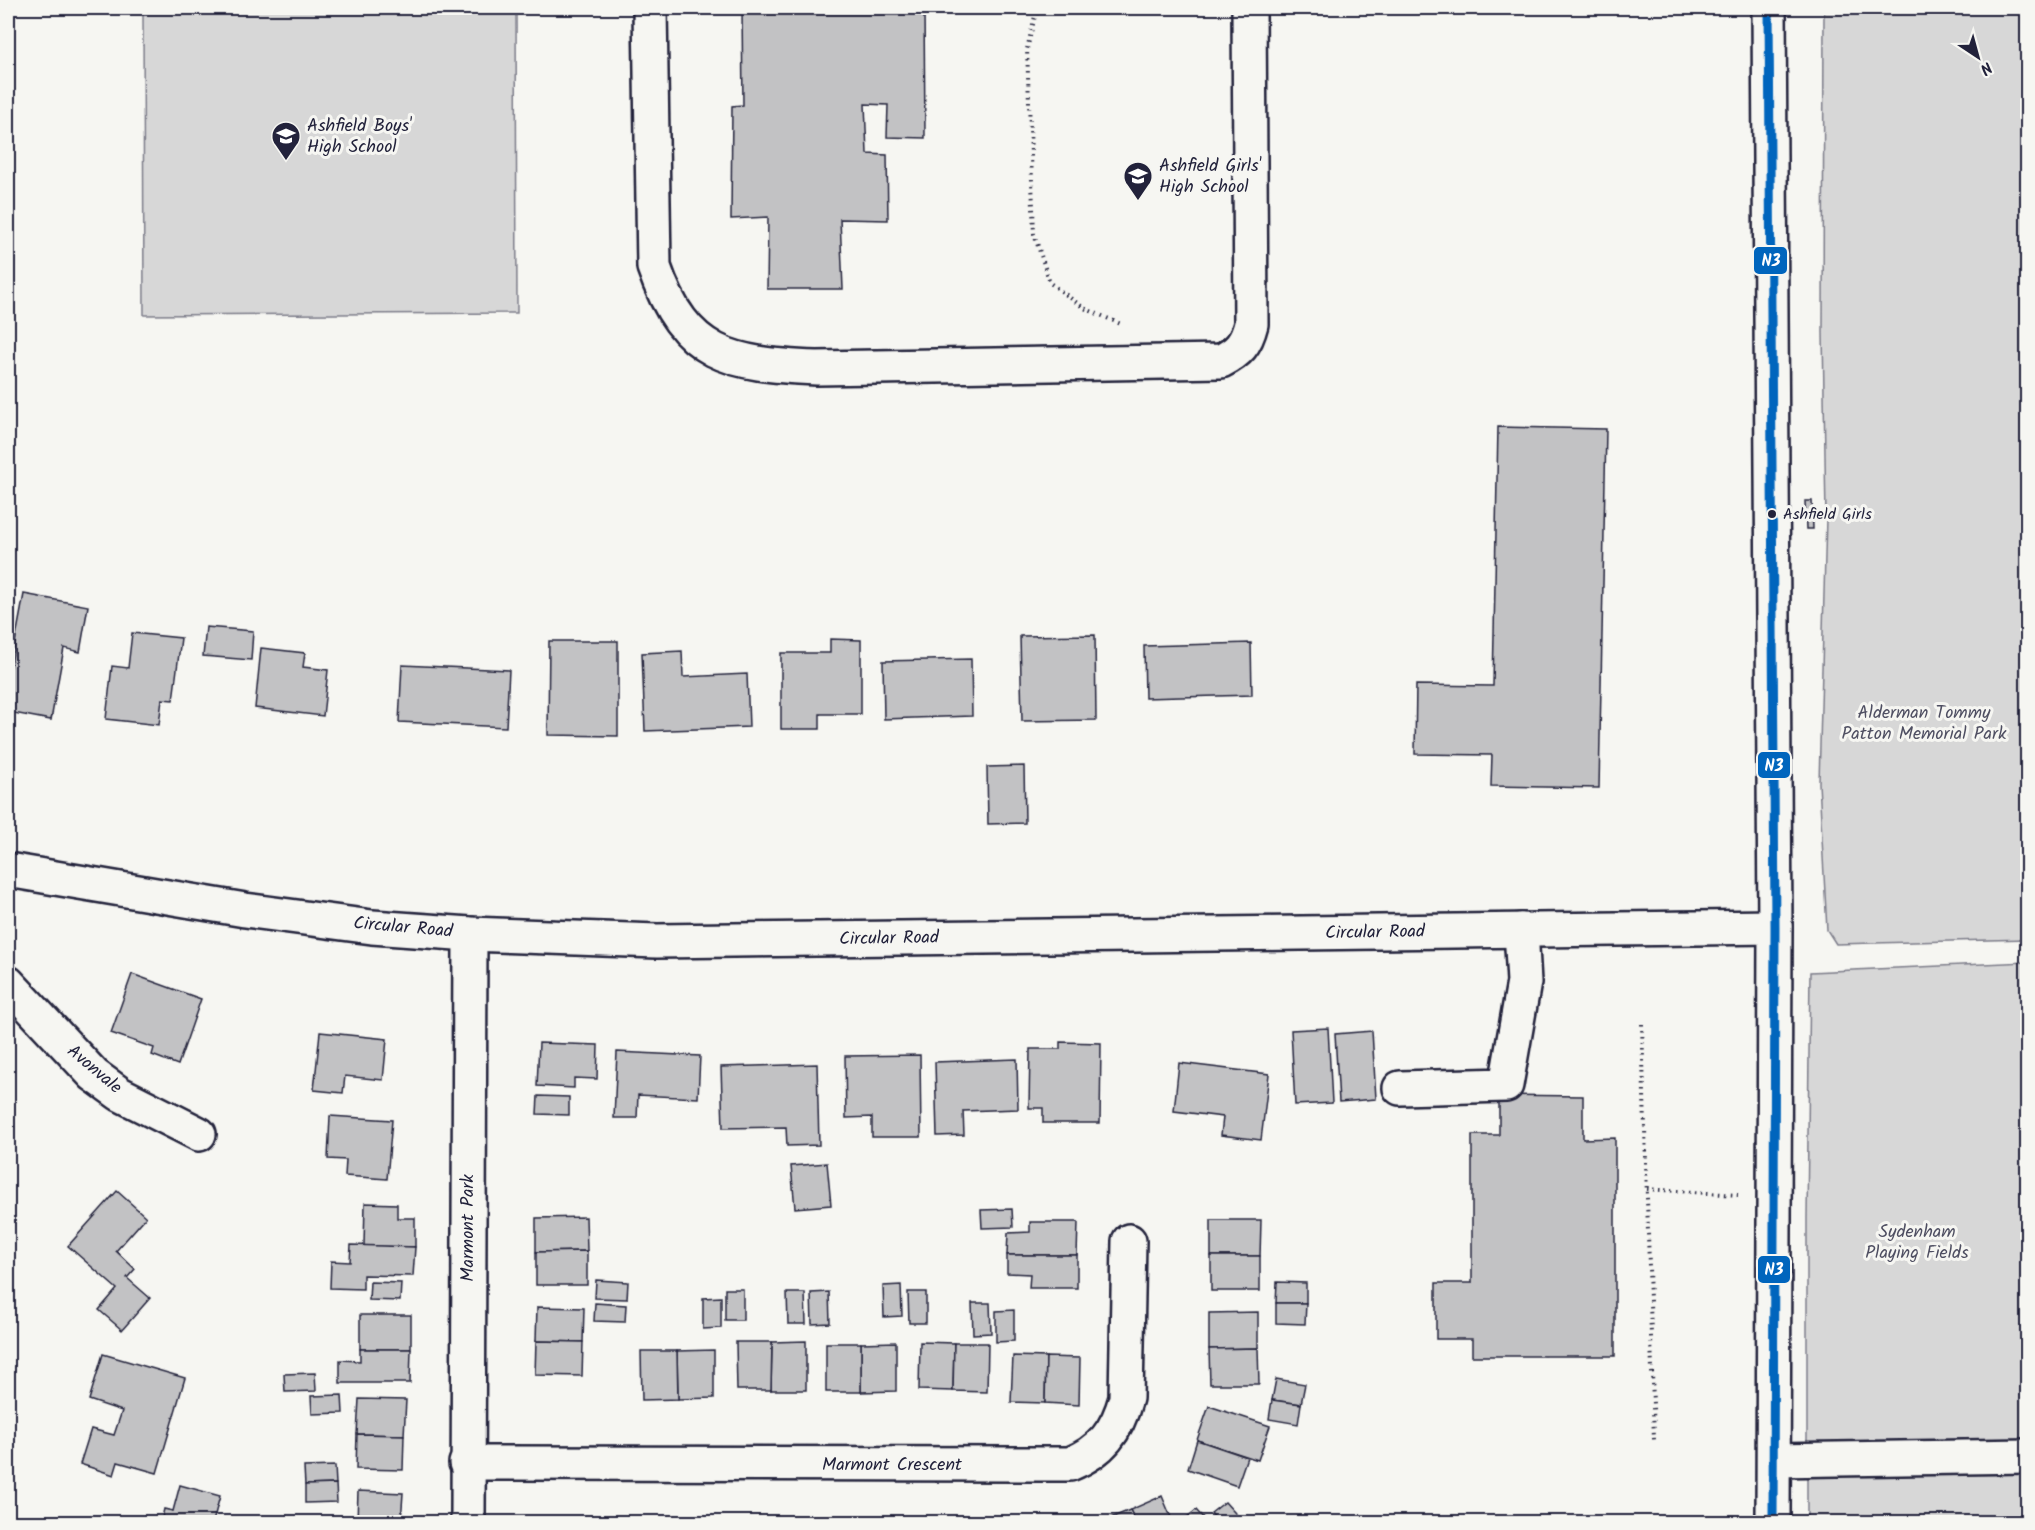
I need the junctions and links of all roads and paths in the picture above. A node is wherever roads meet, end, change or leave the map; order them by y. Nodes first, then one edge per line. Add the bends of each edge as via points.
1 (650, 8) edge
2 (1041, 8) edge
3 (1249, 8) edge
4 (1768, 8) edge
5 (1128, 328) dead end
6 (8, 870) edge
7 (1775, 927) junction
8 (1521, 930) junction
9 (470, 934) junction
10 (8, 983) edge
11 (1642, 1024) dead end
12 (1401, 1088) dead end
13 (199, 1134) dead end
14 (1647, 1189) junction
15 (1738, 1195) dead end
16 (1130, 1241) dead end
17 (1654, 1440) dead end
18 (2028, 1456) edge
19 (1774, 1460) junction
20 (466, 1463) junction
21 (468, 1522) edge
22 (1773, 1522) edge

1 - 3 street via 654,267 665,298 694,338 726,355 760,365 817,368 1221,361 1237,353 1247,340 1251,324
2 - 5 path via 1035,16 1028,49 1034,234 1050,283 1084,308
4 - 7 street
6 - 9 street, Circular Road via 245,910 372,927
7 - 8 street, Circular Road
7 - 19 street
8 - 9 street, Circular Road via 657,941
8 - 12 street via 1524,982 1506,1085
9 - 20 street, Marmont Park
10 - 13 street, Avonvale via 94,1075 120,1094
11 - 14 path
14 - 15 path
14 - 17 path
16 - 20 street, Marmont Crescent via 1126,1398 1120,1418 1099,1449 1070,1464
18 - 19 street
19 - 22 street
20 - 21 street, Marmont Park

